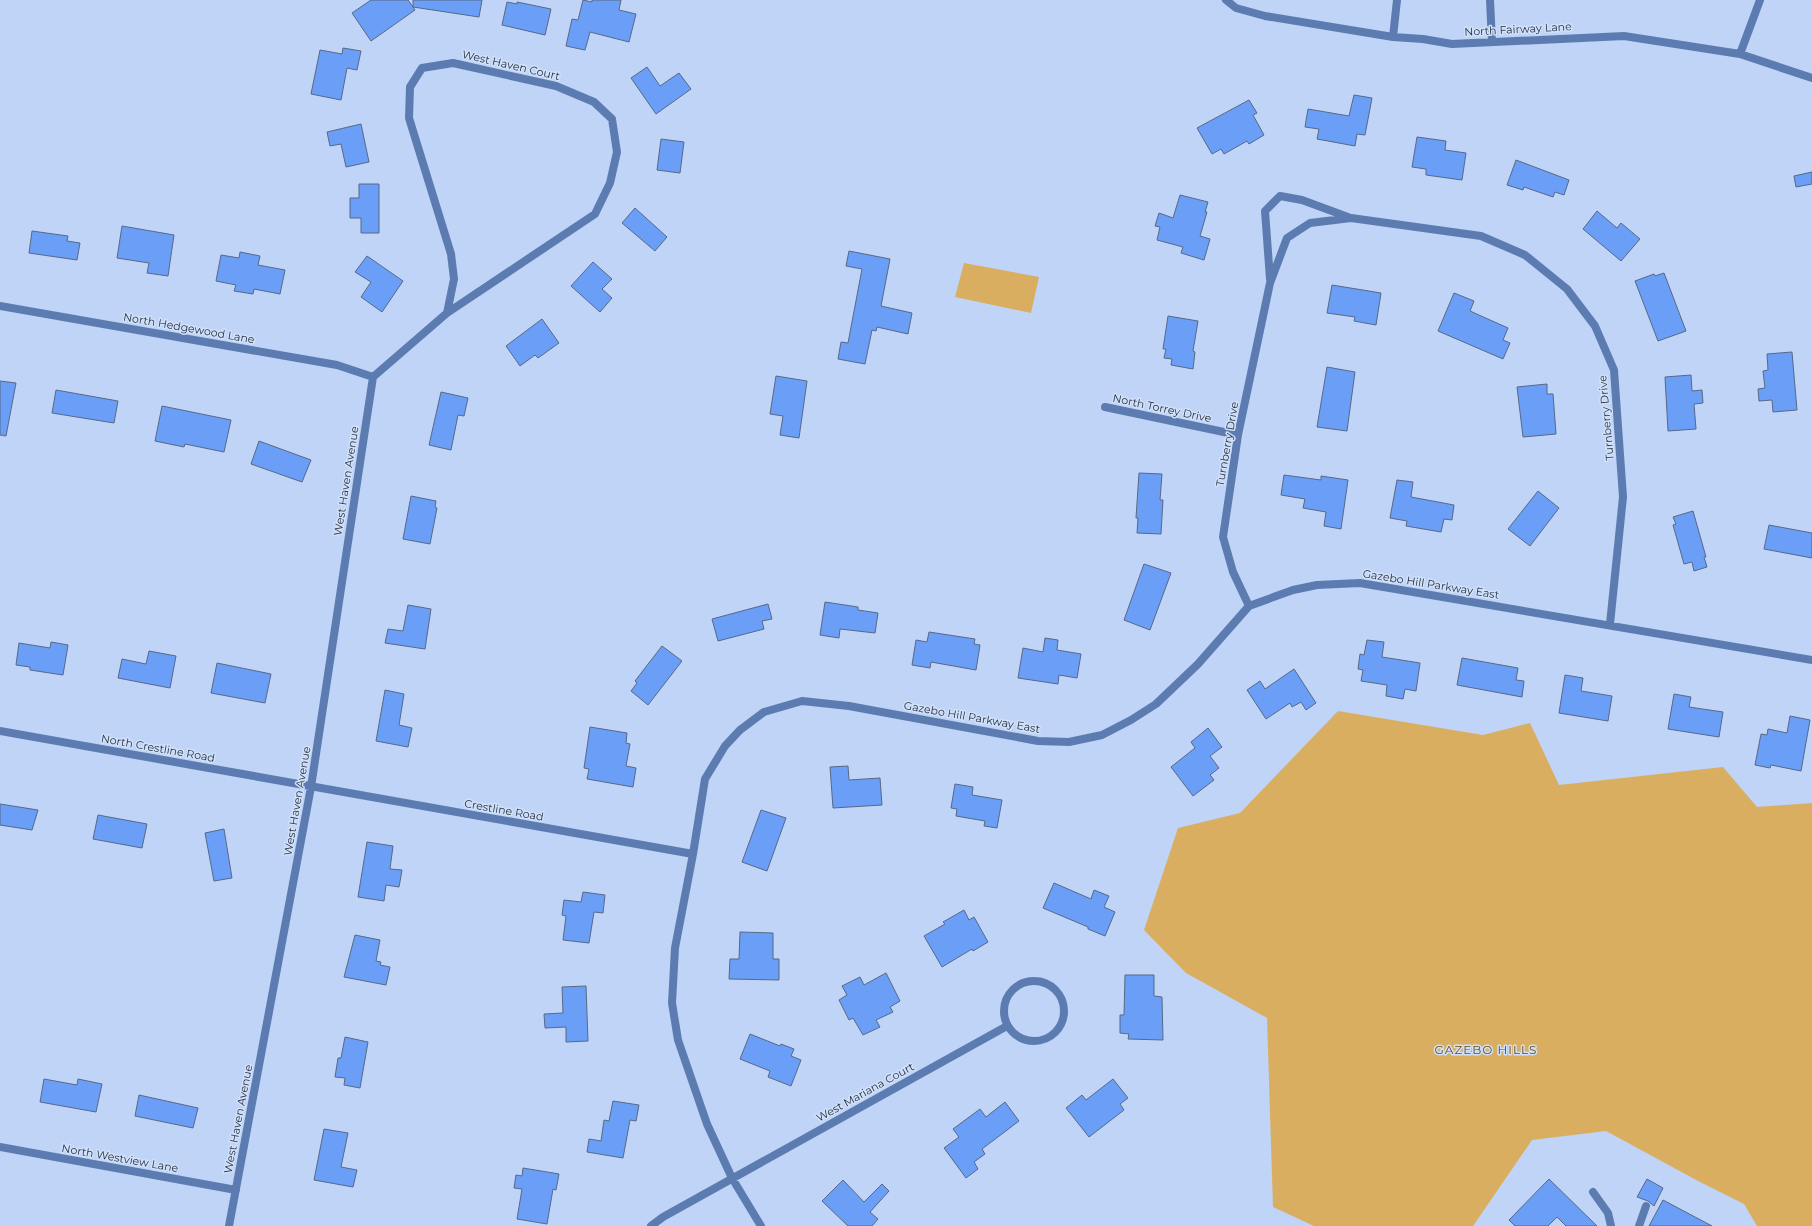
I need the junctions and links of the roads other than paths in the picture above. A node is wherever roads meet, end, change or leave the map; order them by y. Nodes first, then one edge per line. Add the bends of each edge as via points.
1 (1226, 0) edge
2 (1397, 0) edge
3 (1490, 0) edge
4 (1760, 0) edge
5 (1393, 37) junction
6 (1492, 42) junction
7 (1740, 54) junction
8 (1811, 76) edge
9 (1351, 218) junction
10 (1270, 282) junction
11 (0, 306) edge
12 (447, 313) junction
13 (373, 377) junction
14 (1104, 407) dead end
15 (1238, 435) junction
16 (1249, 606) junction
17 (1610, 624) junction
18 (1812, 660) edge
19 (0, 731) edge
20 (311, 787) junction
21 (693, 854) junction
22 (1007, 1026) junction
23 (0, 1147) edge
24 (732, 1178) junction
25 (236, 1190) junction
26 (1593, 1192) dead end
27 (1646, 1206) dead end
28 (229, 1226) edge
29 (651, 1226) edge
30 (761, 1226) edge
31 (1611, 1226) edge
32 (1639, 1226) edge

1 - 5 street, North Fairway Lane via 1236,8 1265,16
2 - 5 street
3 - 6 street
4 - 7 street
5 - 6 street, North Fairway Lane via 1452,44
6 - 7 street, North Fairway Lane via 1624,36
7 - 8 street, North Fairway Lane
9 - 10 street, Turnberry Drive via 1310,223 1287,238
9 - 10 street, Turnberry Drive via 1302,200 1280,196 1265,211
9 - 17 street, Turnberry Drive via 1481,236 1525,255 1567,289 1595,326 1614,370 1623,497
10 - 15 street, Turnberry Drive
11 - 13 street, North Hedgewood Lane via 337,365
12 - 12 street, West Haven Court via 595,214 610,184 617,152 612,119 594,102 556,86 453,63 422,68 410,87 409,118 451,254 454,280
12 - 13 street, West Haven Court
13 - 20 street, West Haven Avenue
14 - 15 street, North Torrey Drive
15 - 16 street, Turnberry Drive via 1223,537 1233,572
16 - 17 street, Gazebo Hill Parkway East via 1293,590 1317,585 1360,583
16 - 21 street, Gazebo Hill Parkway East via 1198,664 1156,704 1102,735 1069,742 1038,741 848,706 802,701 764,712 740,730 725,746 705,779
17 - 18 street, Gazebo Hill Parkway East
19 - 20 street, North Crestline Road
20 - 21 street, Crestline Road
20 - 25 street, West Haven Avenue
21 - 24 street, Gazebo Hill Parkway East via 675,948 672,1003 678,1040 689,1073 707,1124
22 - 22 street via 1023,1040 1033,1042 1053,1036 1064,1018 1065,1007 1062,997 1056,989 1044,982 1029,981 1020,984 1012,989 1004,1007
22 - 24 street, West Mariana Court
23 - 25 street, North Westview Lane
24 - 29 street, West Mariana Court
24 - 30 street, Gazebo Hill Parkway East
25 - 28 street, West Haven Avenue
26 - 31 street via 1608,1213
27 - 32 street

